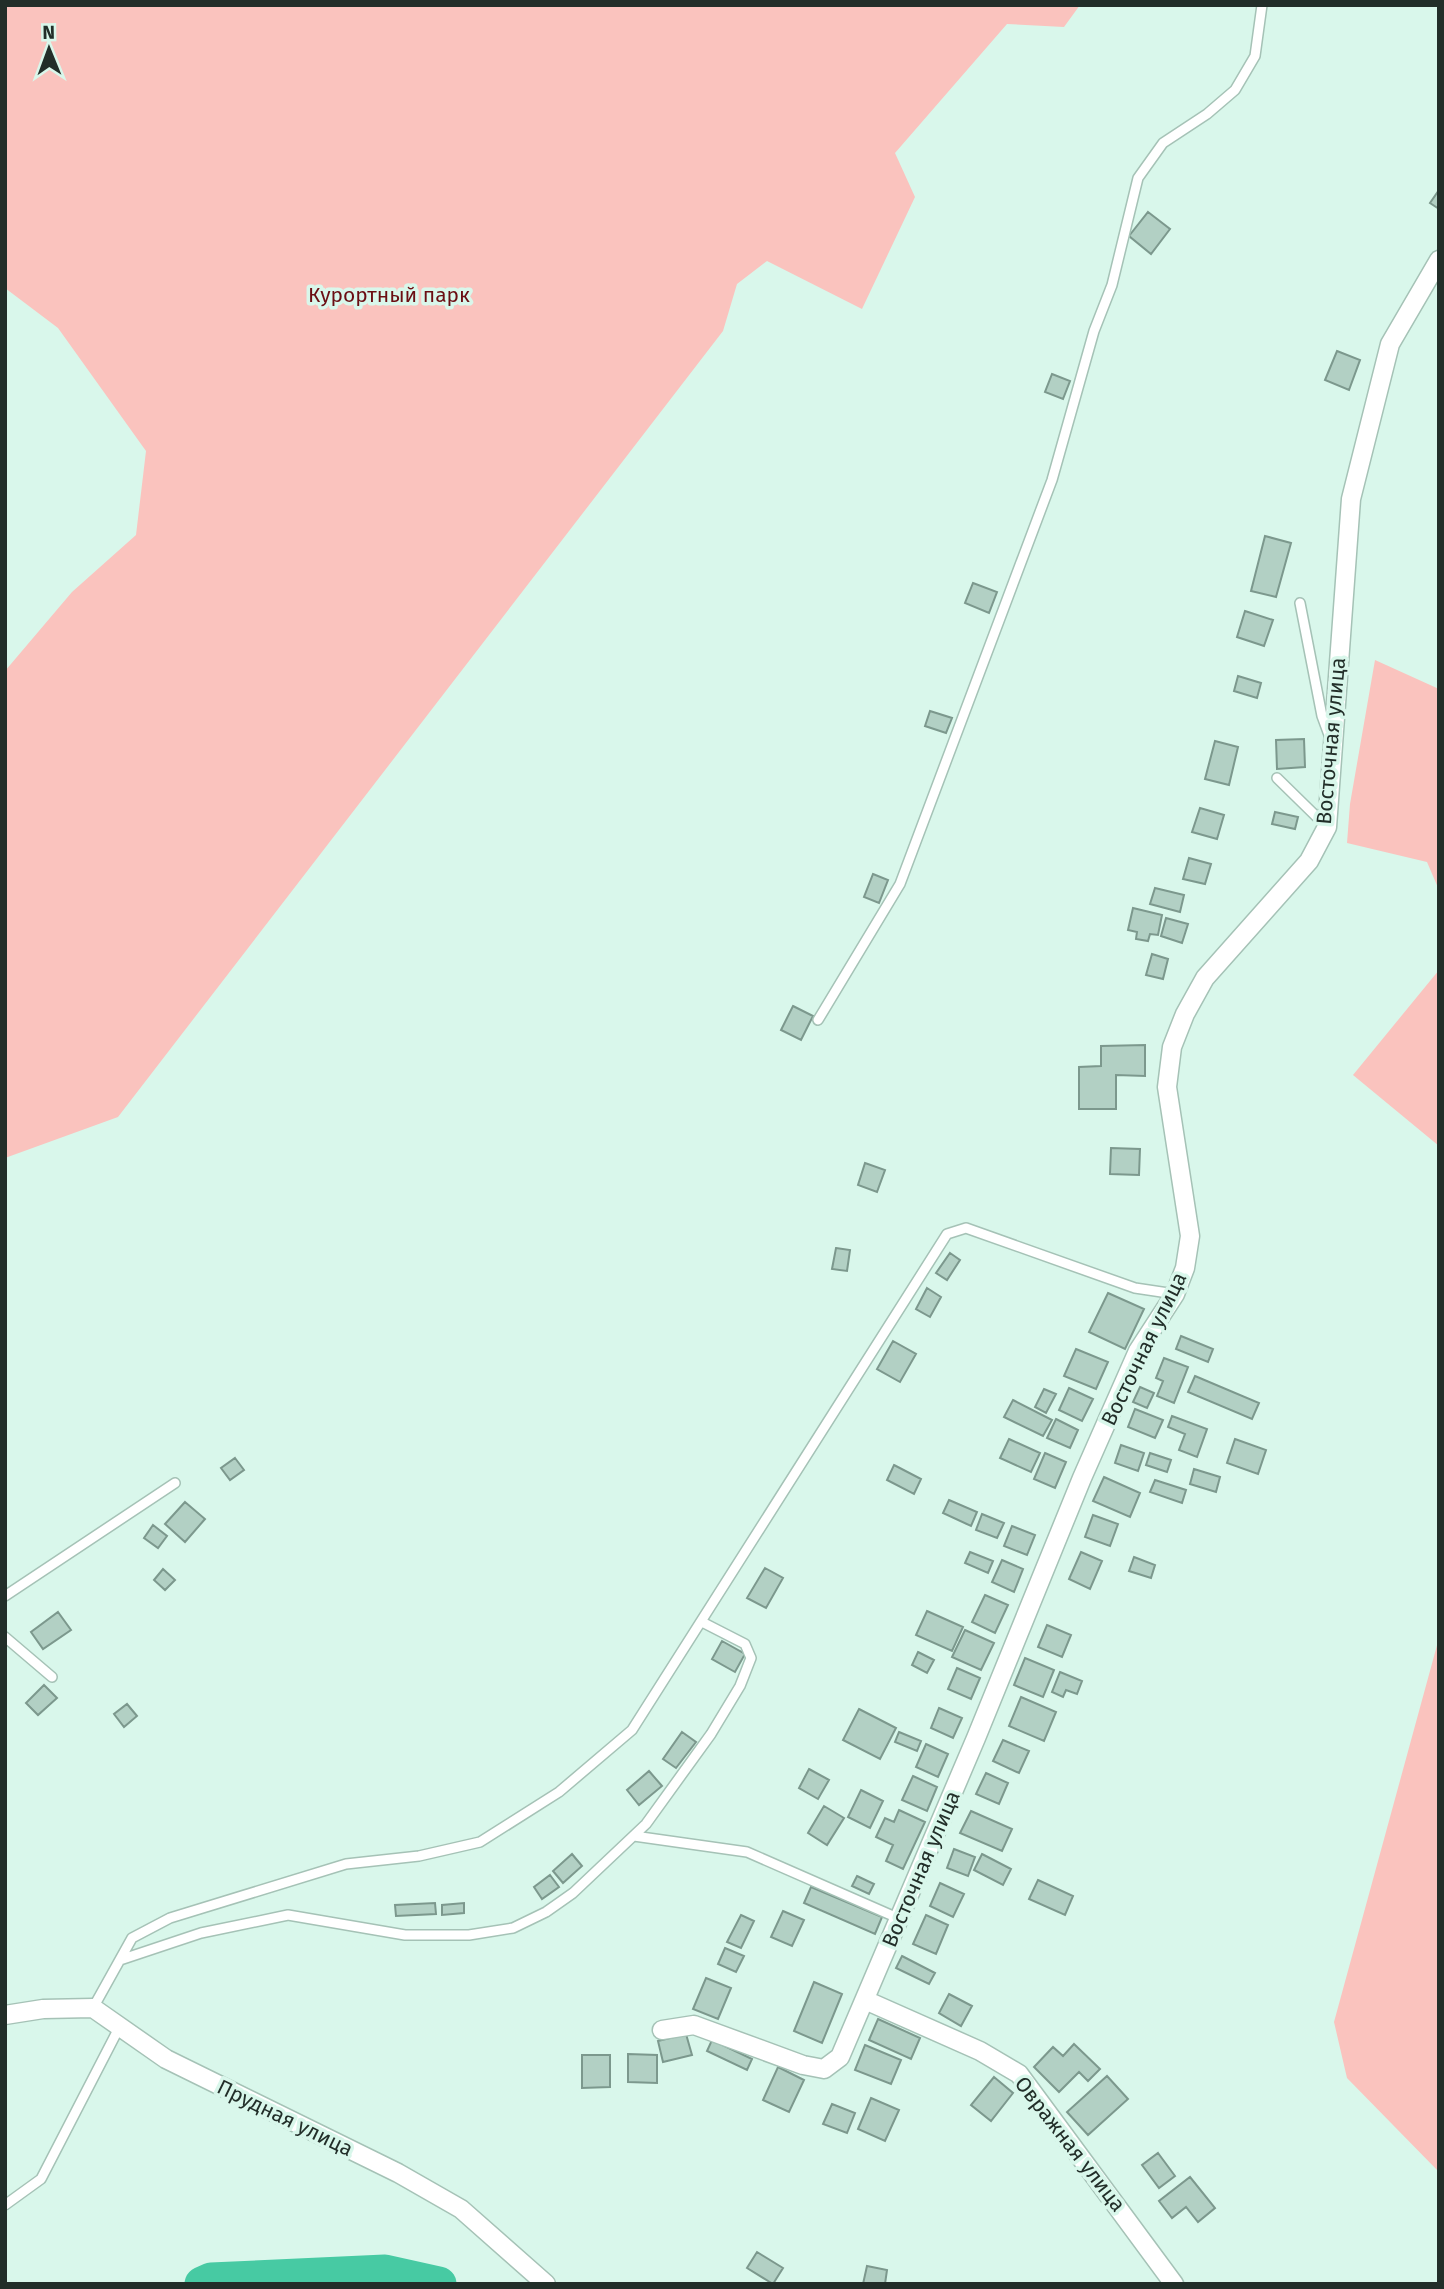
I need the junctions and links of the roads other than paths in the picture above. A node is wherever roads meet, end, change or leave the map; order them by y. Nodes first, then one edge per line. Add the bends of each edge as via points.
1 (1262, 5) edge
2 (1439, 260) edge
3 (1300, 603) dead end
4 (1333, 747) junction
5 (1277, 778) dead end
6 (1327, 827) junction
7 (818, 1020) dead end
8 (1175, 1294) junction
9 (176, 1483) dead end
10 (5, 1597) edge
11 (702, 1622) junction
12 (5, 1637) edge
13 (52, 1677) dead end
14 (634, 1836) junction
15 (900, 1919) junction
16 (120, 1960) junction
17 (865, 2000) junction
18 (93, 2008) junction
19 (5, 2015) edge
20 (121, 2025) junction
21 (662, 2030) dead end
22 (5, 2205) edge
23 (546, 2284) edge
24 (1174, 2284) edge

1 - 7 lane via 1255,56 1235,90 1163,143 1138,178 1112,285 1094,331 1052,480 900,884
2 - 4 street, Восточная улица via 1390,344 1351,499
3 - 4 lane via 1322,716
4 - 6 street, Восточная улица
5 - 6 lane
6 - 8 street, Восточная улица via 1309,861 1205,978 1172,1047 1167,1087 1190,1236
8 - 11 lane via 1135,1288 966,1228 947,1234
8 - 15 street, Восточная улица via 1138,1351
9 - 10 lane
11 - 14 lane via 745,1644 751,1658 712,1734
11 - 16 lane via 632,1730 559,1792 480,1842 419,1856 346,1864 170,1918 132,1937
12 - 13 lane
14 - 15 lane via 747,1852
14 - 16 lane via 573,1893 513,1928 469,1936 405,1935 288,1915 201,1933
15 - 17 street, Восточная улица
16 - 18 lane
17 - 21 street, Восточная улица via 840,2057 824,2069 694,2025
17 - 24 street, Овражная улица via 980,2051 1019,2074
18 - 19 street
18 - 20 street, Прудная улица
20 - 22 lane via 41,2179
20 - 23 street, Прудная улица via 166,2059 398,2173 461,2209

